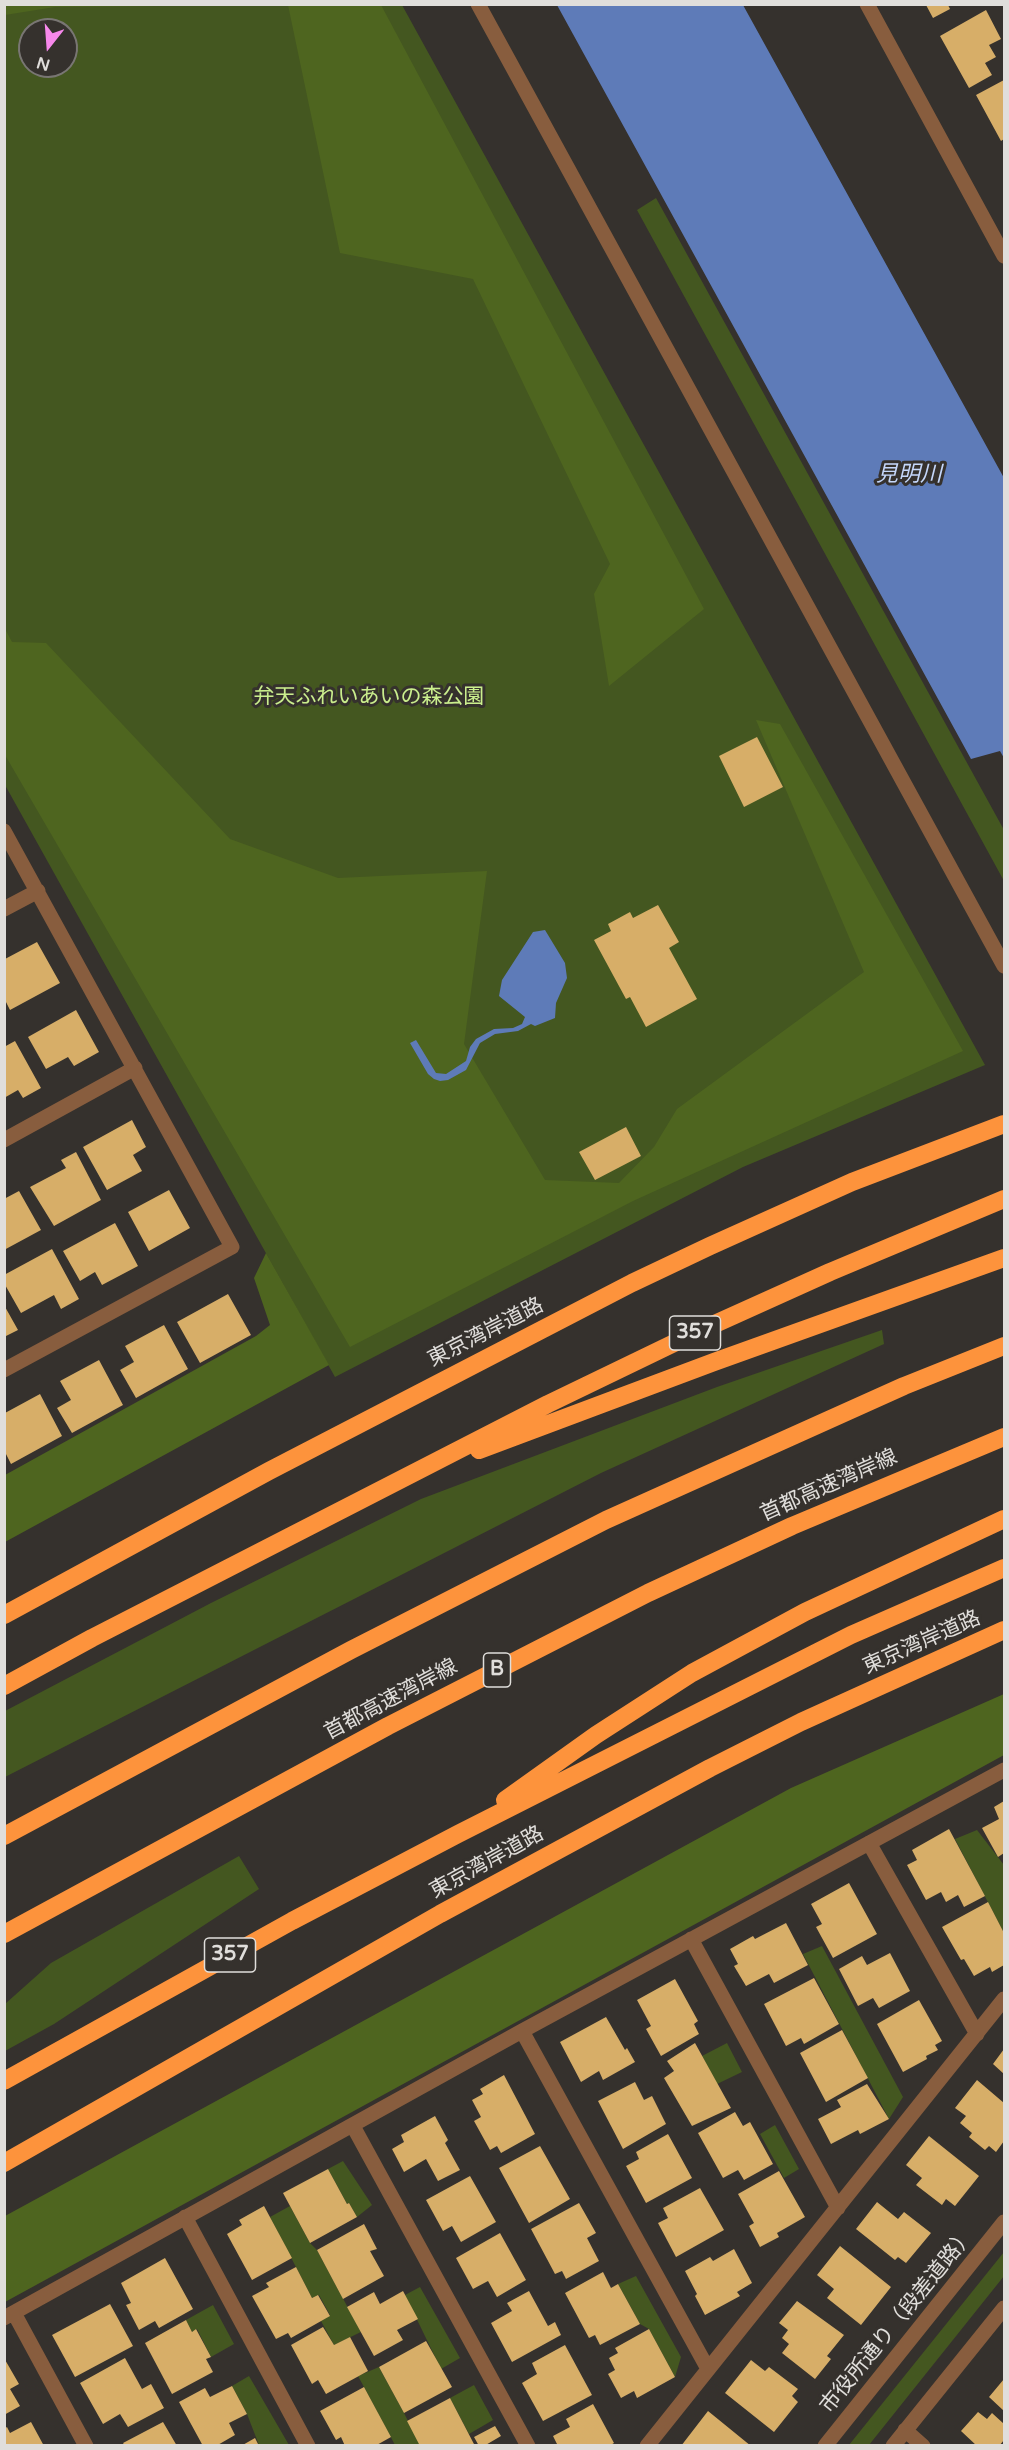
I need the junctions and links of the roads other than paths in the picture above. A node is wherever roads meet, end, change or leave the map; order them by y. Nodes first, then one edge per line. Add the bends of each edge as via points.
1 (478, 4) edge
2 (867, 4) edge
3 (1005, 256) edge
4 (4, 831) edge
5 (38, 891) junction
6 (4, 909) edge
7 (1005, 966) edge
8 (135, 1068) junction
9 (1005, 1124) edge
10 (4, 1140) edge
11 (1005, 1199) edge
12 (1005, 1258) edge
13 (1005, 1346) edge
14 (4, 1370) edge
15 (1005, 1437) edge
16 (393, 1482) junction
17 (1005, 1519) edge
18 (1005, 1568) edge
19 (4, 1615) edge
20 (1005, 1630) edge
21 (4, 1686) edge
22 (1005, 1770) edge
23 (458, 1834) junction
24 (4, 1836) edge
25 (869, 1843) junction
26 (4, 1934) edge
27 (691, 1939) junction
28 (1005, 1999) edge
29 (522, 2031) junction
30 (977, 2034) junction
31 (4, 2081) edge
32 (353, 2126) junction
33 (4, 2163) edge
34 (838, 2208) junction
35 (185, 2217) junction
36 (1005, 2222) edge
37 (1005, 2308) edge
38 (9, 2315) edge
39 (708, 2369) junction
40 (905, 2430) junction
41 (86, 2445) edge
42 (308, 2445) edge
43 (528, 2445) edge
44 (647, 2445) edge
45 (825, 2445) edge
46 (892, 2445) edge
47 (923, 2445) edge

1 - 7 street
2 - 3 street
4 - 5 street
5 - 6 street
5 - 8 street
8 - 10 street
8 - 14 street via 232,1247
9 - 19 highway, 東京湾岸道路 via 782,1212 575,1312
11 - 16 highway, 357 via 697,1332
12 - 16 highway
13 - 24 highway via 904,1386 606,1520 351,1650
15 - 26 highway, 首都高速湾岸線 / B via 792,1526 648,1593 388,1726
16 - 21 highway, 357
17 - 23 highway via 805,1612 692,1673 596,1735
18 - 23 highway, 東京湾岸道路 / 357 via 851,1635
20 - 33 highway, 東京湾岸道路 via 801,1722 710,1768 440,1914
22 - 25 street
23 - 31 highway, 東京湾岸道路 / 357
25 - 27 street
25 - 30 street
27 - 29 street
27 - 34 street
28 - 30 street
29 - 32 street
29 - 39 street
30 - 34 street
32 - 35 street
32 - 43 street
34 - 39 street
35 - 38 street
35 - 42 street
36 - 45 street, 市役所通り（段差道路）
37 - 40 street
38 - 41 street
39 - 44 street
40 - 46 street
40 - 47 street

